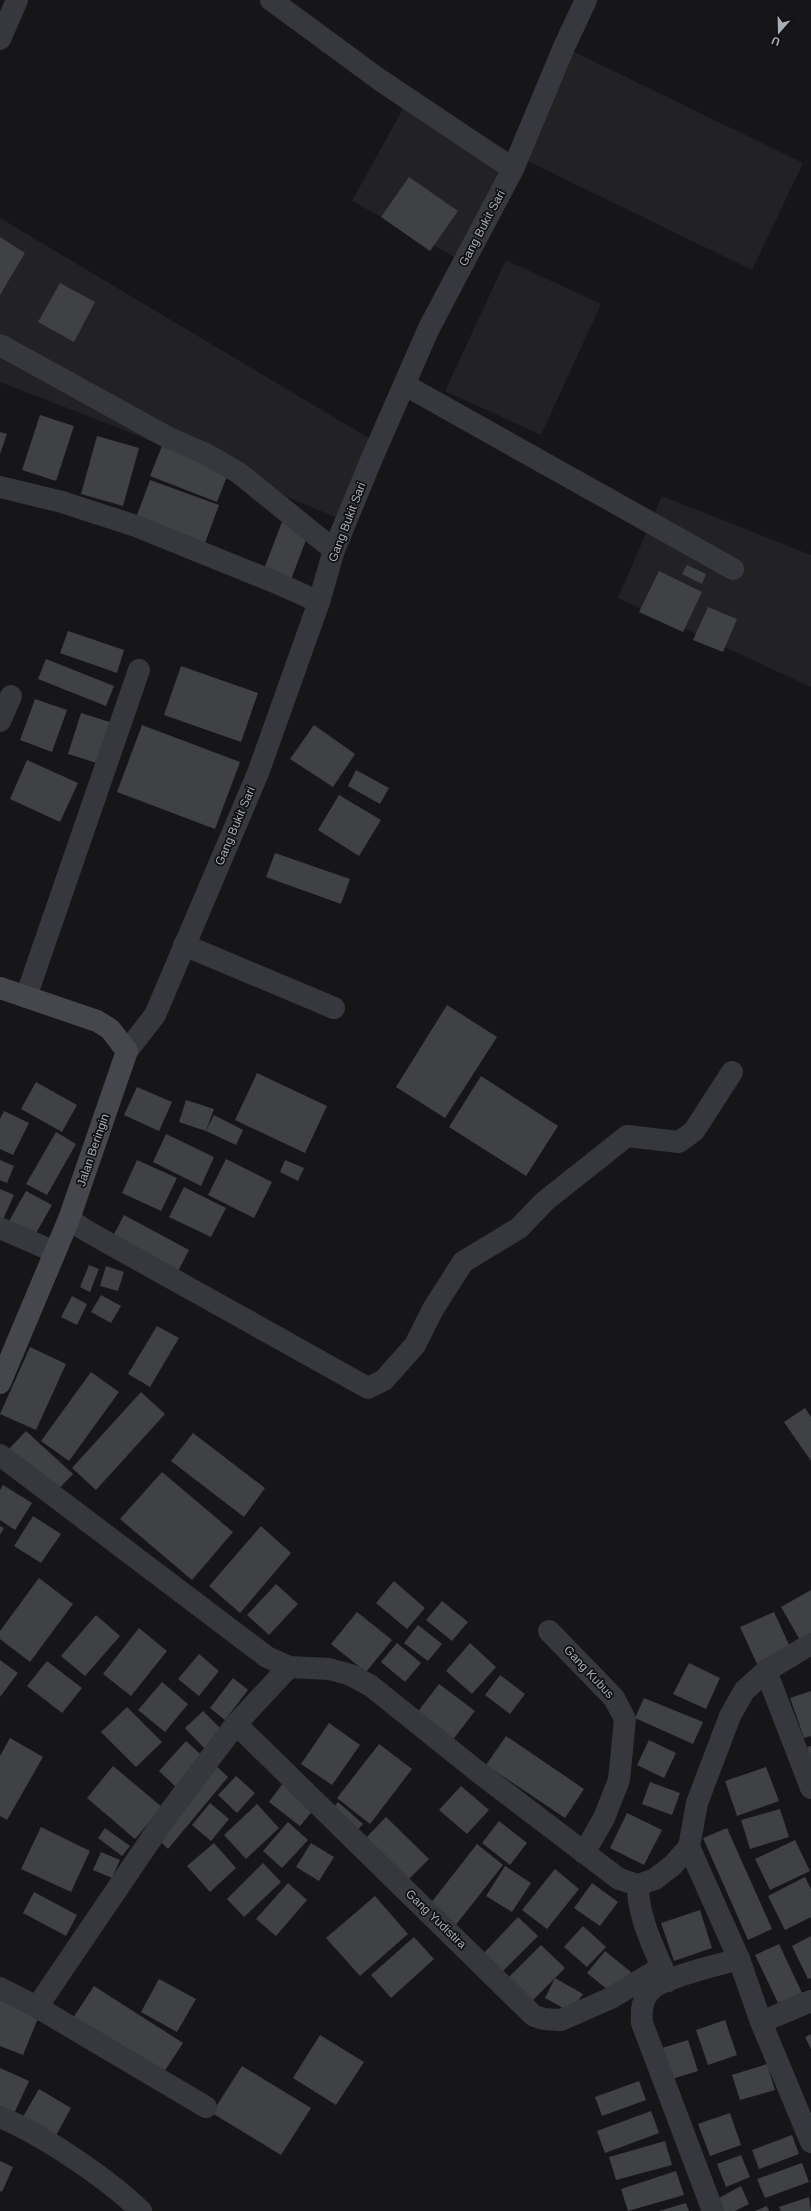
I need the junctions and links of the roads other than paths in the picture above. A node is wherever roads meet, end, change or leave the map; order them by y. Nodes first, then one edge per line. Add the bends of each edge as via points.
1 (17, 0) edge
2 (271, 0) edge
3 (586, 0) edge
4 (0, 39) edge
5 (513, 169) junction
6 (0, 345) edge
7 (405, 385) junction
8 (0, 487) edge
9 (334, 550) junction
10 (733, 568) dead end
11 (319, 602) junction
12 (139, 670) dead end
13 (11, 696) dead end
14 (0, 722) edge
15 (184, 945) junction
16 (0, 988) edge
17 (26, 997) junction
18 (334, 1008) dead end
19 (127, 1051) junction
20 (732, 1072) dead end
21 (69, 1219) junction
22 (0, 1228) edge
23 (55, 1252) junction
24 (0, 1383) edge
25 (0, 1455) edge
26 (549, 1631) dead end
27 (811, 1644) edge
28 (289, 1667) junction
29 (766, 1671) junction
30 (236, 1724) junction
31 (811, 1788) edge
32 (689, 1847) junction
33 (584, 1853) junction
34 (638, 1885) junction
35 (739, 1960) junction
36 (665, 1974) junction
37 (0, 1988) edge
38 (811, 2001) edge
39 (37, 2006) junction
40 (761, 2022) junction
41 (206, 2107) dead end
42 (0, 2117) edge
43 (811, 2142) edge
44 (141, 2211) edge
45 (713, 2211) edge

1 - 4 street
2 - 5 street via 380,80
3 - 5 street, Gang Bukit Sari
5 - 7 street, Gang Bukit Sari via 429,328
6 - 9 street via 167,437 206,454 239,473
7 - 9 street, Gang Bukit Sari
7 - 10 street
8 - 11 street via 62,502 136,526
9 - 11 street, Gang Bukit Sari
11 - 15 street, Gang Bukit Sari via 258,773
12 - 17 street
13 - 14 street
15 - 18 street
15 - 19 street, Gang Bukit Sari via 151,1021
16 - 17 street
17 - 19 street via 97,1021 110,1029
19 - 21 street, Jalan Beringin
20 - 21 street via 694,1131 679,1142 627,1136 545,1202 519,1228 463,1262 433,1308 415,1345 384,1380 368,1388 98,1238
21 - 23 street, Jalan Beringin
22 - 23 street
23 - 24 street, Jalan Beringin
25 - 28 street via 267,1658
26 - 33 street, Gang Kubus via 614,1698 624,1719 619,1780 604,1818
27 - 29 street
28 - 30 street
28 - 33 street via 329,1669 351,1675 371,1686
29 - 31 street
29 - 32 street via 744,1691 730,1716 697,1803
30 - 36 street, Gang Yudistira via 534,2016 561,2020
30 - 39 street via 168,1814
32 - 34 street via 655,1879
32 - 35 street
33 - 34 street via 619,1879
34 - 36 street via 638,1896 648,1933
35 - 36 street
35 - 40 street
36 - 45 street via 644,2000 641,2011 642,2023
37 - 39 street
38 - 40 street
39 - 41 street
40 - 43 street
42 - 44 street via 71,2158 129,2199

